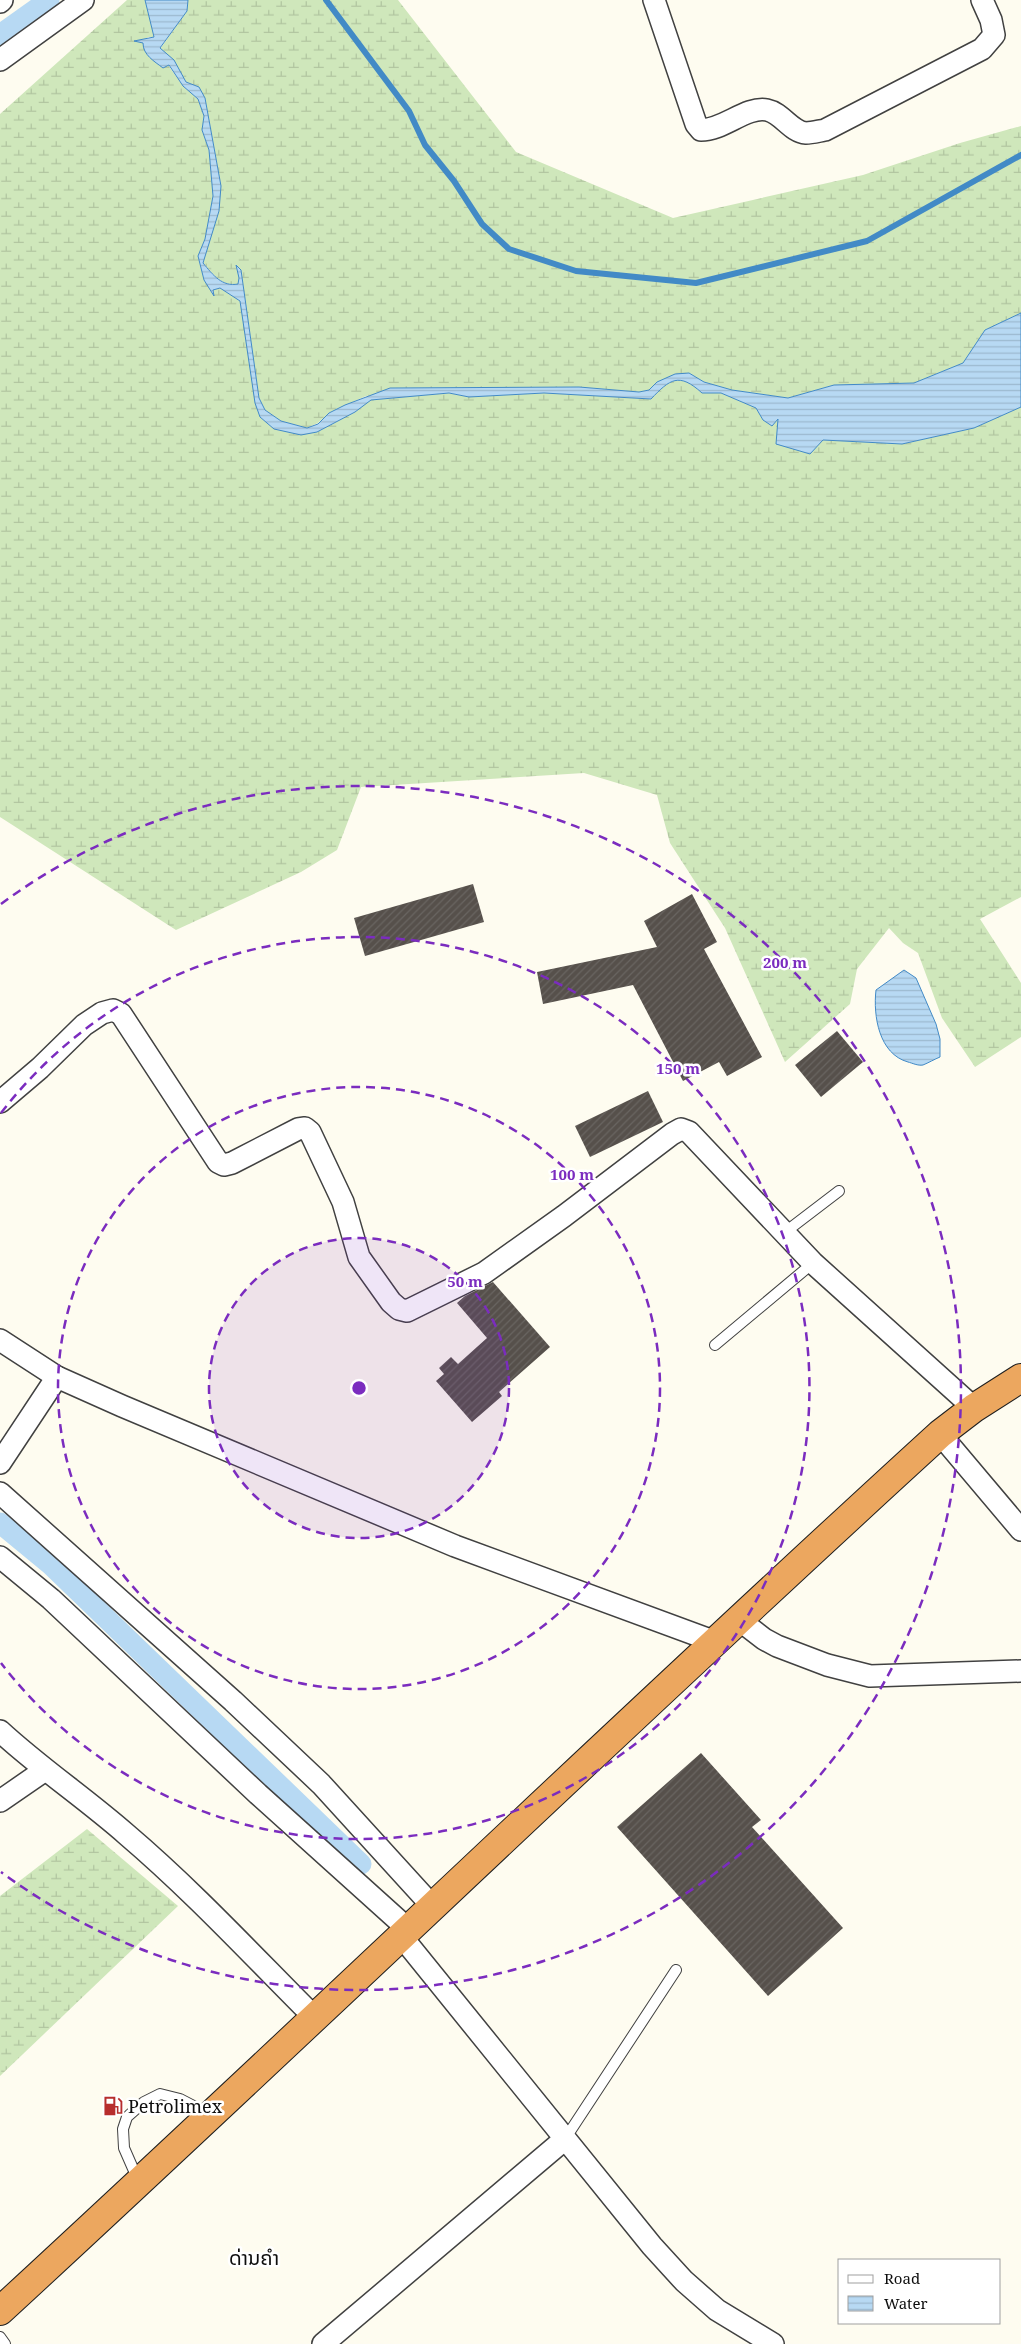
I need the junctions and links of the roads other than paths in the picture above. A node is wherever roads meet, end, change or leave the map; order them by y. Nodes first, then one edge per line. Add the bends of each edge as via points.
1 (83, 0) edge
2 (654, 0) edge
3 (982, 0) edge
4 (0, 60) edge
5 (0, 1102) edge
6 (839, 1191) dead end
7 (784, 1232) junction
8 (813, 1263) junction
9 (0, 1340) edge
10 (715, 1345) dead end
11 (56, 1377) junction
12 (1021, 1378) edge
13 (974, 1408) junction
14 (940, 1434) junction
15 (0, 1463) edge
16 (0, 1493) edge
17 (1021, 1530) edge
18 (0, 1557) edge
19 (738, 1619) junction
20 (713, 1642) junction
21 (1021, 1671) edge
22 (0, 1731) edge
23 (45, 1770) junction
24 (0, 1801) edge
25 (434, 1908) junction
26 (406, 1933) junction
27 (676, 1970) dead end
28 (316, 2019) junction
29 (213, 2115) junction
30 (565, 2139) junction
31 (139, 2183) junction
32 (0, 2311) edge
33 (0, 2337) edge
34 (5, 2344) edge
35 (323, 2344) edge
36 (773, 2344) edge

1 - 4 street
2 - 3 street via 696,124 701,130 712,130 754,110 765,110 779,114 804,133 825,130 982,49 994,35
5 - 7 street via 84,1025 102,1012 113,1010 121,1014 218,1162 224,1165 232,1163 298,1129 305,1128 310,1132 343,1202 359,1257 391,1302 407,1311 484,1273 681,1129 689,1132
6 - 7 lane
7 - 8 street
8 - 10 lane
8 - 13 street
9 - 11 street
11 - 15 street
11 - 20 street via 455,1546
12 - 13 highway
13 - 14 highway
14 - 17 street
14 - 19 highway
16 - 25 street via 321,1784
18 - 26 street via 51,1599
19 - 20 highway
19 - 21 street via 777,1646 870,1676
20 - 25 highway
22 - 23 street
23 - 24 street
23 - 28 street via 126,1833 173,1876
25 - 26 highway
26 - 28 highway
26 - 30 street
27 - 30 lane
28 - 29 highway
29 - 31 highway
29 - 31 lane via 180,2099 160,2094 144,2102 127,2117 123,2130 124,2148
30 - 35 street
30 - 36 street via 684,2281 717,2310
31 - 32 highway
33 - 34 lane

